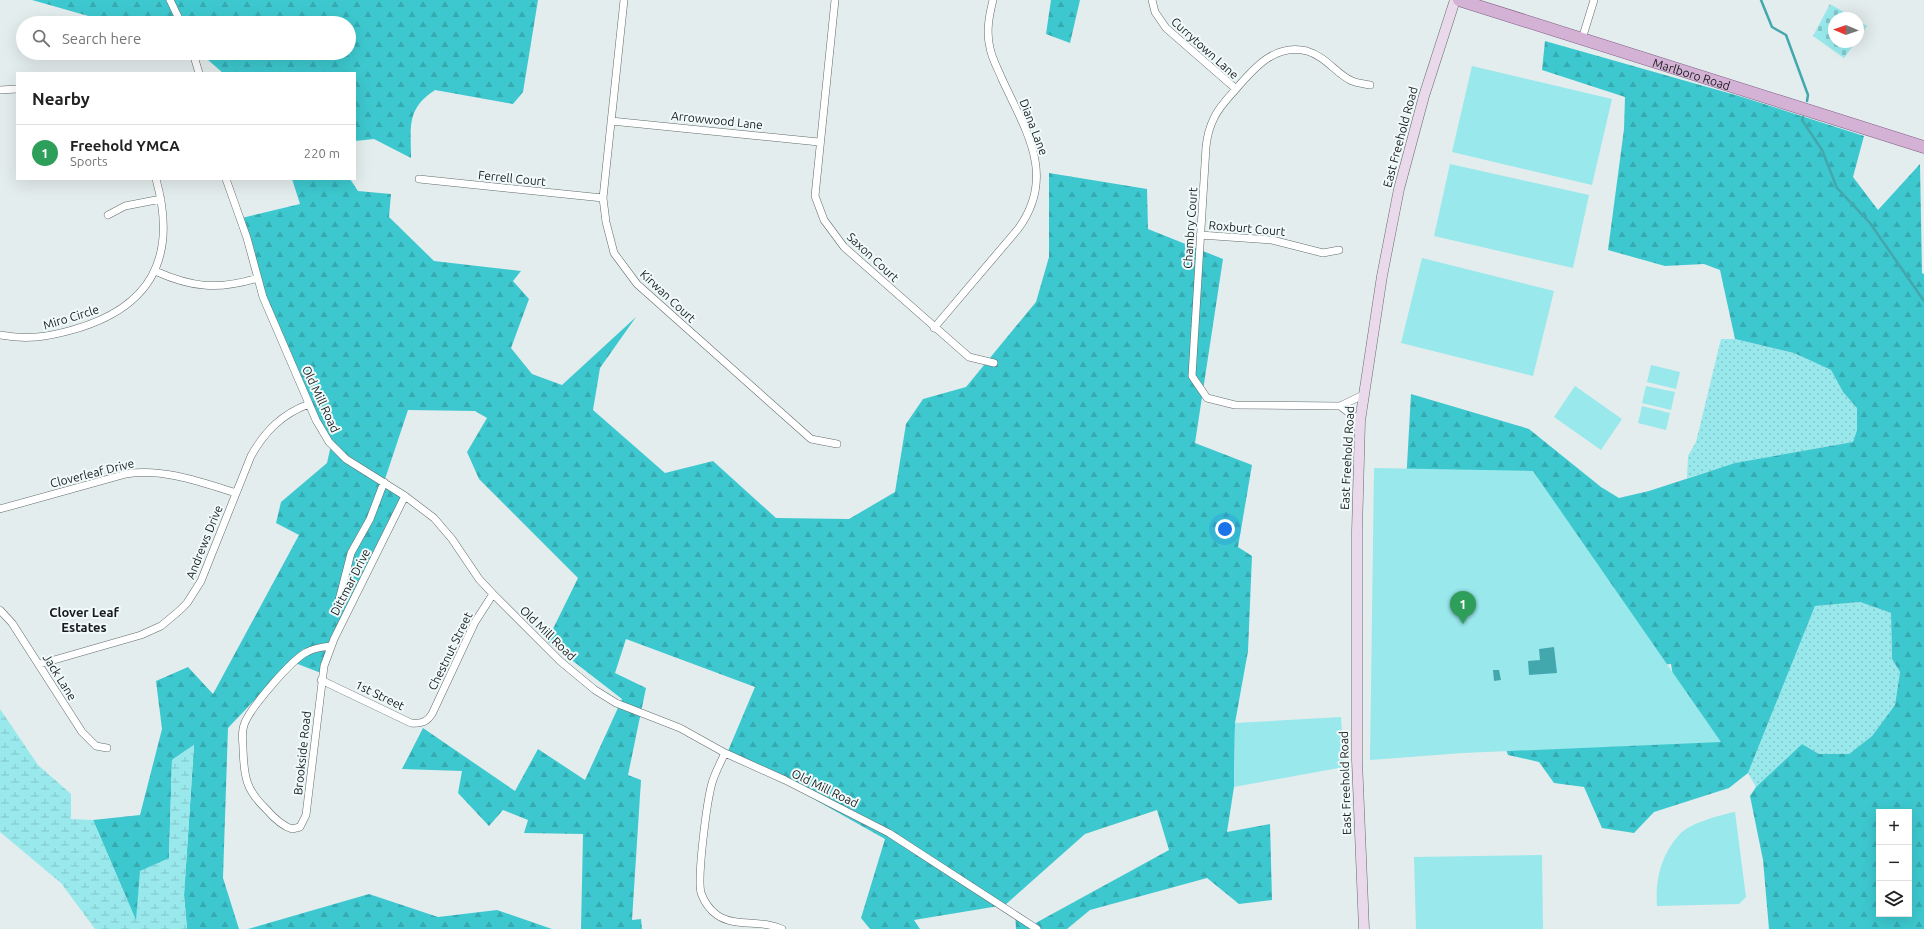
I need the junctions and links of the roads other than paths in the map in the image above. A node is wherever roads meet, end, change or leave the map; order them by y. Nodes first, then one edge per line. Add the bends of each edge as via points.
1 (170, 0) edge
2 (624, 0) edge
3 (835, 0) edge
4 (993, 0) edge
5 (1152, 0) edge
6 (1455, 0) edge
7 (1459, 0) edge
8 (1594, 0) edge
9 (178, 16) edge
10 (1582, 39) junction
11 (195, 60) edge
12 (199, 72) edge
13 (1370, 85) dead end
14 (16, 89) edge
15 (1236, 89) junction
16 (0, 90) edge
17 (611, 121) junction
18 (820, 142) junction
19 (1924, 147) edge
20 (419, 179) dead end
21 (156, 180) edge
22 (226, 180) edge
23 (604, 198) junction
24 (160, 199) junction
25 (108, 215) dead end
26 (1200, 235) junction
27 (1339, 250) dead end
28 (155, 271) junction
29 (258, 278) junction
30 (934, 328) junction
31 (0, 335) edge
32 (994, 363) dead end
33 (1363, 395) junction
34 (309, 404) junction
35 (1340, 406) junction
36 (1360, 421) junction
37 (836, 444) dead end
38 (384, 482) junction
39 (236, 493) junction
40 (405, 496) junction
41 (0, 510) edge
42 (493, 594) junction
43 (338, 604) dead end
44 (0, 610) edge
45 (330, 646) junction
46 (40, 664) junction
47 (321, 680) junction
48 (429, 718) joint
49 (107, 748) dead end
50 (725, 753) junction
51 (782, 929) edge
52 (1037, 929) edge
53 (1364, 929) edge

1 - 9 street
2 - 17 street, Kirwan Court
3 - 18 street, Saxon Court
4 - 30 street, Diana Lane via 988,25 990,48 1032,144 1038,174 1035,196 1026,219
5 - 15 street, Currytown Lane via 1155,12 1166,28
6 - 33 main road, East Freehold Road via 1424,96 1399,189
7 - 10 main road, Marlboro Road
8 - 10 street
10 - 19 main road, Marlboro Road
11 - 12 street
13 - 15 street, Chambry Court via 1352,81 1314,54 1289,50 1261,61
14 - 16 street
15 - 26 street, Chambry Court via 1214,117 1208,136
17 - 18 street, Arrowwood Lane
17 - 23 street, Kirwan Court
18 - 30 street, Saxon Court via 815,196 824,220 844,247
20 - 23 street, Ferrell Court
21 - 24 street, Miro Circle
22 - 29 street, Old Mill Road
23 - 37 street, Kirwan Court via 606,222 614,253 637,284 812,439
24 - 25 street via 125,206
24 - 28 street, Miro Circle via 164,234
26 - 27 street, Roxburt Court via 1272,240 1323,253
26 - 35 street, Chambry Court via 1192,376 1207,398 1235,405
28 - 29 street via 180,282 205,286 232,285
28 - 31 street, Miro Circle via 128,304 97,322 37,338 24,339
29 - 34 street, Old Mill Road via 273,322
30 - 32 street, Saxon Court via 969,357
33 - 35 street, Chambry Court
33 - 36 main road, East Freehold Road
34 - 38 street, Old Mill Road via 320,429 338,453
34 - 39 street, Andrews Drive via 289,413 265,433 251,456
35 - 36 street
36 - 53 main road, East Freehold Road via 1356,760
38 - 40 street, Old Mill Road
38 - 43 street via 370,519 351,553
39 - 41 street, Cloverleaf Drive via 166,474 137,472
39 - 46 street, Andrews Drive via 201,581 179,611 161,626 141,635
40 - 42 street, Old Mill Road via 442,526 479,579
40 - 45 street, Dittmar Drive
42 - 48 street, Chestnut Street via 475,622
42 - 50 street, Old Mill Road via 560,661 595,690 616,703 680,728
44 - 46 street, Jack Lane
45 - 47 street, Dittmar Drive
45 - 47 street, Brookside Road via 313,649 301,655 247,718 242,732 247,786 269,813 288,828 300,827 306,815
46 - 49 street, Jack Lane via 82,732 96,746
47 - 48 street, 1st Street via 412,723 422,723
50 - 51 street via 715,774 709,796 700,880 702,895 711,910 724,919 772,925
50 - 52 street, Old Mill Road via 889,833

